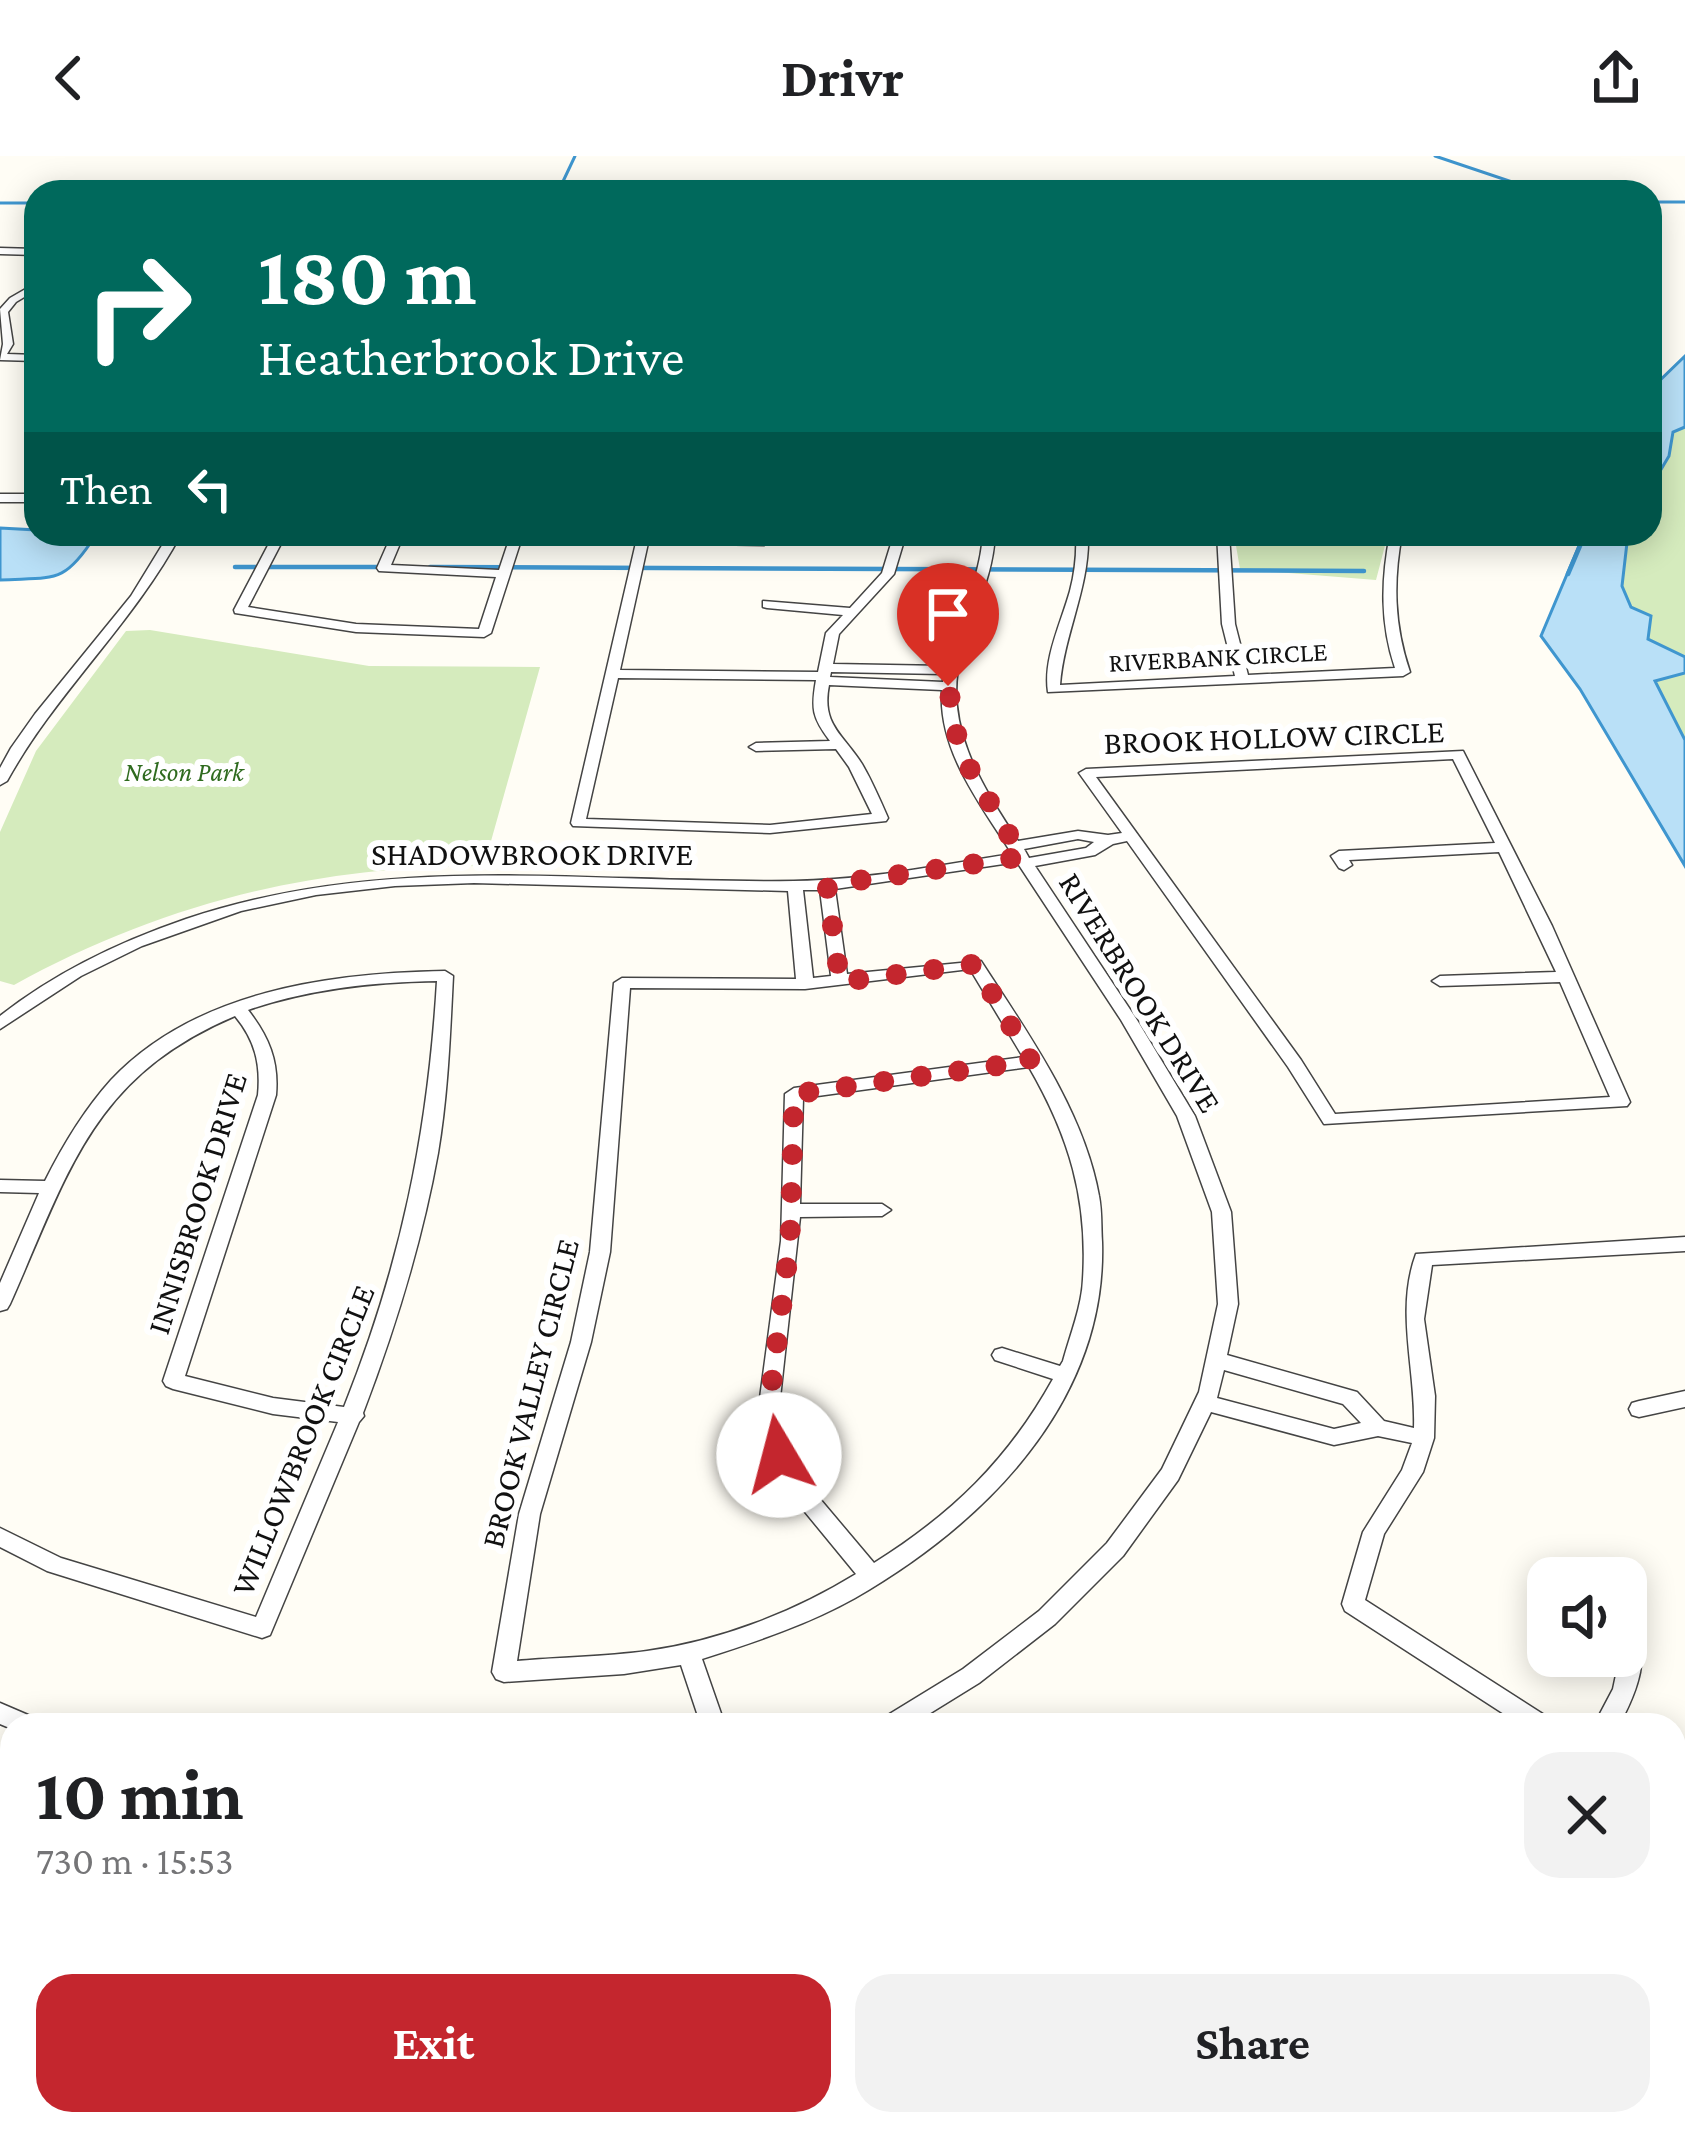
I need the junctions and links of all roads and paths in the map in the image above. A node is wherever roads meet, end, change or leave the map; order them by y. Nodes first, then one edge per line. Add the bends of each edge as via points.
1 (24, 293) edge
2 (0, 356) edge
3 (168, 546) edge
4 (274, 546) edge
5 (393, 546) edge
6 (513, 546) edge
7 (642, 546) edge
8 (896, 546) edge
9 (986, 546) edge
10 (1081, 546) edge
11 (1225, 546) edge
12 (1394, 546) edge
13 (504, 574) junction
14 (767, 604) dead end
15 (855, 612) junction
16 (612, 674) junction
17 (823, 675) junction
18 (949, 678) junction
19 (1243, 680) junction
20 (838, 745) junction
21 (755, 748) dead end
22 (0, 781) edge
23 (1132, 836) junction
24 (1504, 847) junction
25 (1021, 856) junction
26 (1344, 865) dead end
27 (827, 885) junction
28 (795, 886) junction
29 (1567, 977) junction
30 (1440, 981) dead end
31 (840, 982) junction
32 (805, 984) junction
33 (238, 1009) junction
34 (5, 1014) edge
35 (1031, 1061) junction
36 (0, 1186) edge
37 (54, 1186) junction
38 (790, 1210) junction
39 (882, 1210) dead end
40 (1685, 1244) edge
41 (0, 1304) edge
42 (1002, 1355) dead end
43 (1217, 1360) junction
44 (1066, 1375) junction
45 (1685, 1399) edge
46 (1204, 1402) junction
47 (1639, 1409) dead end
48 (354, 1416) junction
49 (1378, 1428) junction
50 (1424, 1438) junction
51 (0, 1537) edge
52 (872, 1577) junction
53 (689, 1654) junction
54 (1628, 1677) edge
55 (709, 1713) edge
56 (911, 1713) edge
57 (1522, 1713) edge
58 (1612, 1713) edge

1 - 2 street via 4,312 8,344
3 - 22 street
4 - 13 street via 241,610 356,628 484,633
5 - 13 street via 383,568
6 - 13 street
7 - 16 street
8 - 15 street via 888,574
9 - 18 street, RIVERBROOK DRIVE
10 - 19 street, RIVERBANK CIRCLE via 1053,689
11 - 19 street via 1226,637
12 - 19 street, RIVERBANK CIRCLE via 1387,596 1403,672
14 - 15 street
15 - 17 street via 833,634
16 - 17 street
16 - 20 street via 578,823 770,829 881,818
17 - 18 street
17 - 20 street via 821,720
18 - 25 street, RIVERBROOK DRIVE via 960,752
20 - 21 street
23 - 24 street, BROOK HOLLOW CIRCLE via 1086,773 1458,754
23 - 25 street via 1090,852
23 - 29 street, BROOK HOLLOW CIRCLE via 1330,1120 1622,1102
24 - 26 street via 1339,856
24 - 29 street, BROOK HOLLOW CIRCLE
25 - 27 street, SHADOWBROOK DRIVE
25 - 43 street, RIVERBROOK DRIVE via 1203,1152 1225,1244
27 - 28 street, SHADOWBROOK DRIVE
27 - 31 street
28 - 32 street
28 - 34 street, SHADOWBROOK DRIVE via 424,877 326,886 228,908 126,946
29 - 30 street
31 - 32 street, BROOK VALLEY CIRCLE
31 - 35 street, BROOK VALLEY CIRCLE via 975,964
32 - 53 street, BROOK VALLEY CIRCLE via 622,982 604,1229 522,1547 504,1672
33 - 37 street, WILLOWBROOK CIRCLE via 165,1046 122,1079 85,1124
33 - 48 street, INNISBROOK DRIVE via 263,1042 267,1095 173,1381
33 - 48 street, WILLOWBROOK CIRCLE via 331,982 445,976 443,1068 427,1179
35 - 38 street via 794,1094
35 - 44 street, BROOK VALLEY CIRCLE via 1072,1136 1091,1200 1095,1267
36 - 37 street
37 - 41 street, WILLOWBROOK CIRCLE
38 - 39 street
38 - 52 street via 772,1425 790,1478
40 - 50 street via 1424,1259 1414,1319
42 - 44 street
43 - 46 street, RIVERBROOK DRIVE
43 - 49 street via 1350,1398
44 - 52 street, BROOK VALLEY CIRCLE via 987,1487
45 - 47 street
46 - 49 street via 1334,1437
46 - 56 street, RIVERBROOK DRIVE via 1177,1465 1107,1563 1010,1652
48 - 51 street, WILLOWBROOK CIRCLE via 262,1628 55,1565
49 - 50 street
50 - 57 street via 1369,1544 1353,1604
52 - 53 street, BROOK VALLEY CIRCLE via 784,1622
53 - 55 street
54 - 58 street

